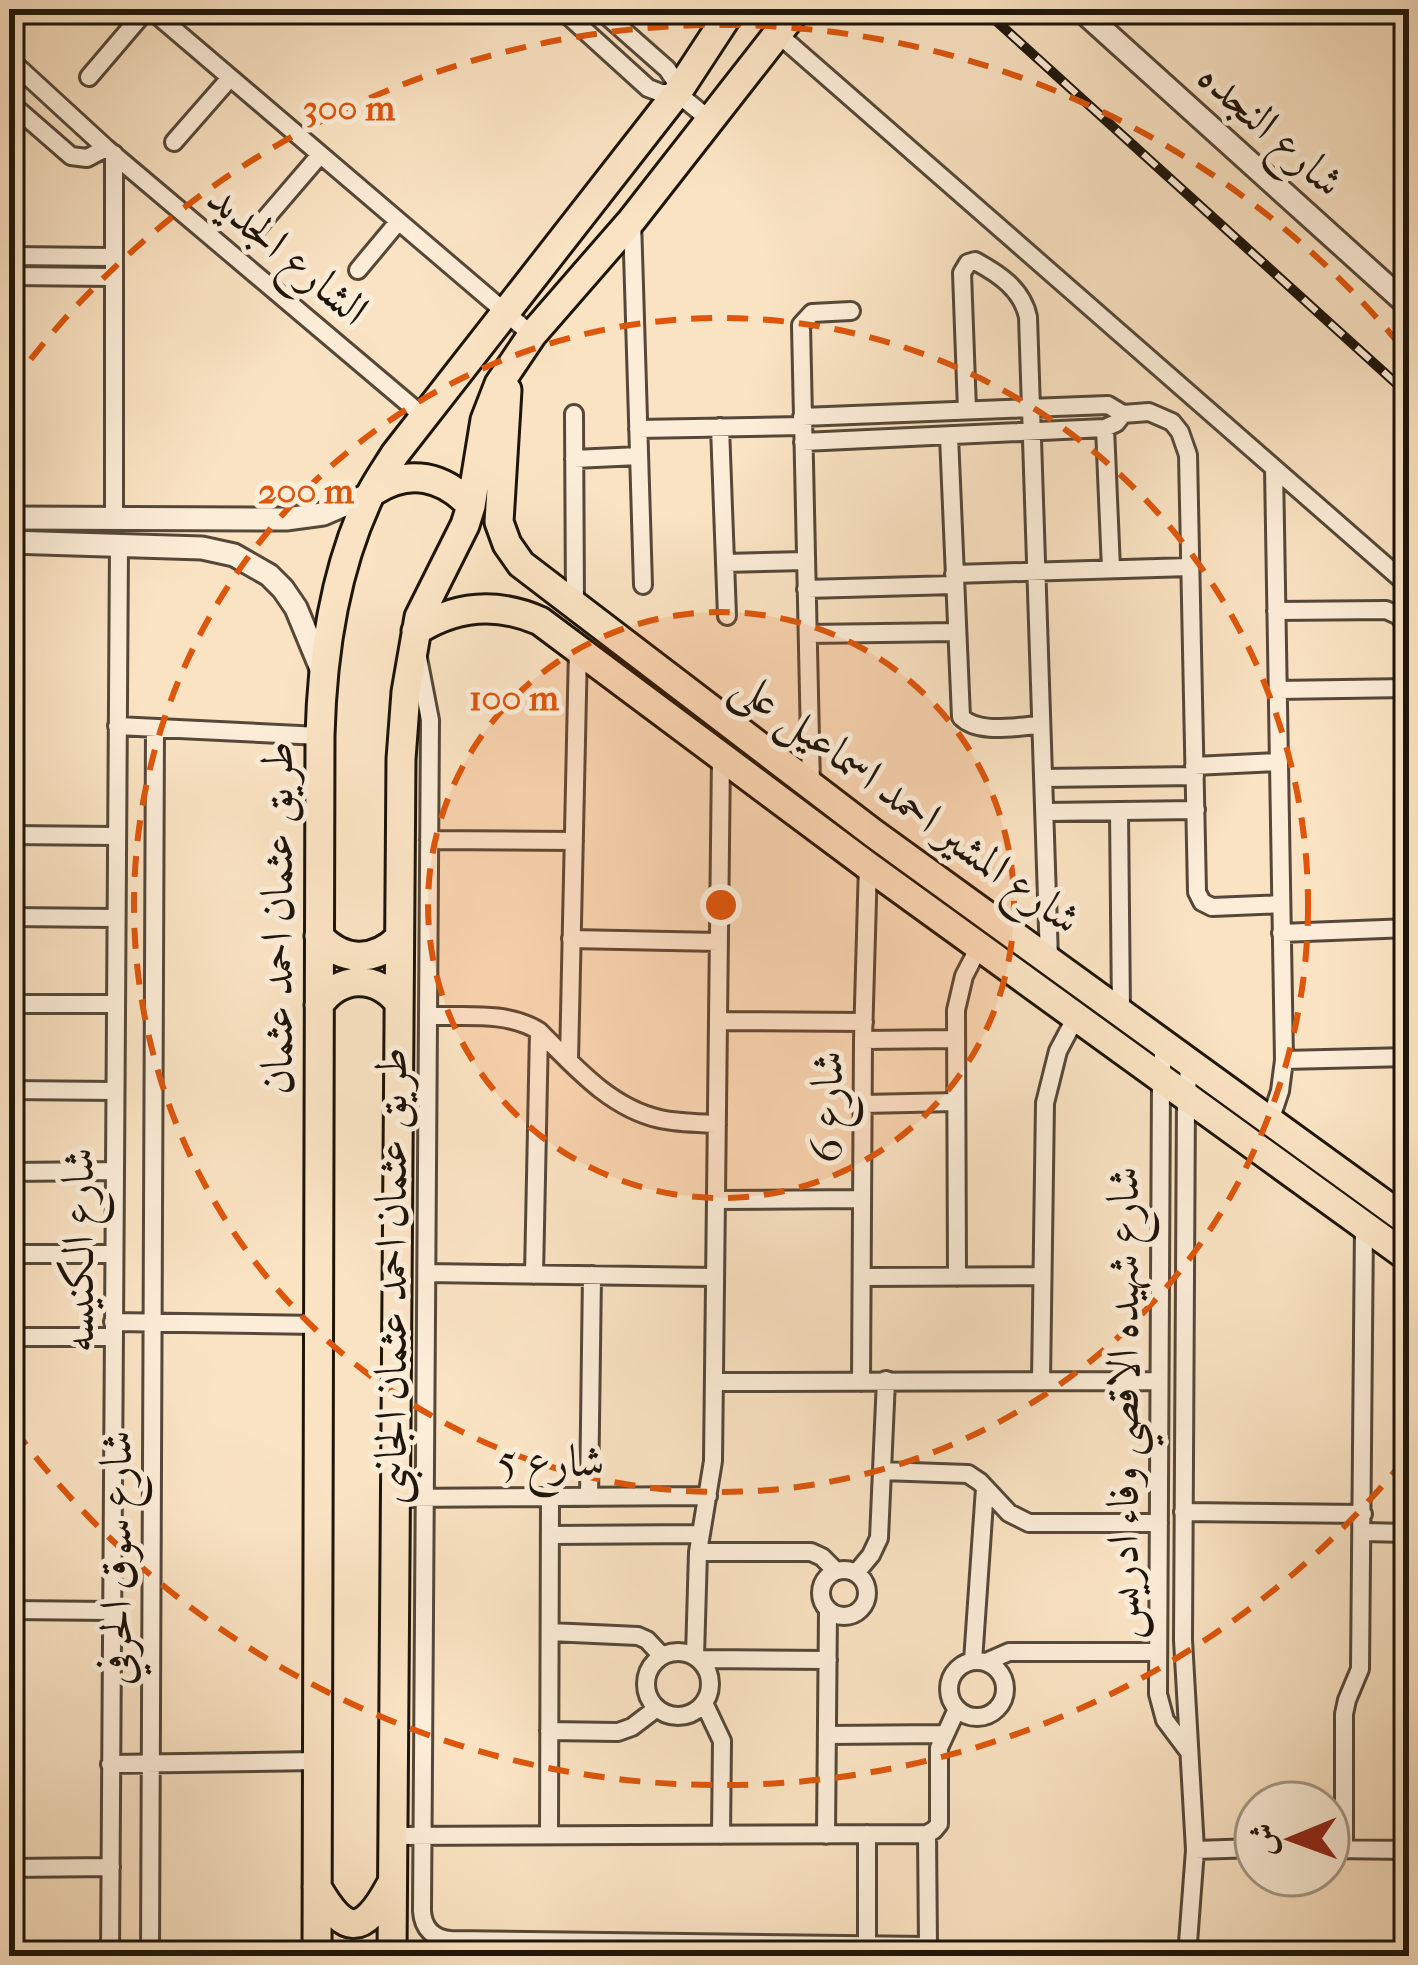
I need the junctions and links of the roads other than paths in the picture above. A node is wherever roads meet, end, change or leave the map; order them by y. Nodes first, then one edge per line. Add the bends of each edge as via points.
1 (149, 9) edge
2 (561, 9) edge
3 (598, 9) edge
4 (732, 9) edge
5 (1080, 9) edge
6 (789, 19) edge
7 (9, 59) edge
8 (695, 68) junction
9 (89, 76) dead end
10 (230, 77) junction
11 (677, 93) junction
12 (9, 102) edge
13 (710, 120) junction
14 (174, 142) dead end
15 (110, 151) junction
16 (320, 155) junction
17 (632, 220) junction
18 (398, 221) junction
19 (253, 233) dead end
20 (9, 256) edge
21 (112, 257) junction
22 (1036, 261) junction
23 (358, 270) dead end
24 (9, 277) edge
25 (112, 278) junction
26 (1014, 288) junction
27 (1409, 306) edge
28 (851, 311) dead end
29 (507, 313) junction
30 (532, 335) junction
31 (508, 368) junction
32 (1031, 408) junction
33 (967, 410) junction
34 (574, 413) dead end
35 (1123, 413) junction
36 (423, 416) junction
37 (720, 427) junction
38 (1105, 428) junction
39 (638, 429) junction
40 (802, 429) junction
41 (1032, 432) junction
42 (949, 436) junction
43 (639, 456) junction
44 (574, 459) junction
45 (1274, 468) junction
46 (370, 494) junction
47 (471, 506) junction
48 (9, 518) edge
49 (114, 519) junction
50 (9, 542) edge
51 (119, 544) junction
52 (806, 561) junction
53 (724, 562) junction
54 (1190, 567) junction
55 (1111, 569) junction
56 (1036, 571) junction
57 (954, 579) junction
58 (643, 585) dead end
59 (1409, 586) edge
60 (806, 589) junction
61 (575, 605) junction
62 (1276, 611) junction
63 (727, 616) dead end
64 (1409, 627) edge
65 (956, 632) junction
66 (808, 634) junction
67 (415, 637) junction
68 (578, 649) junction
69 (322, 671) junction
70 (1409, 688) edge
71 (1277, 690) junction
72 (117, 725) junction
73 (1042, 725) junction
74 (155, 728) junction
75 (320, 736) junction
76 (721, 755) junction
77 (1279, 762) junction
78 (1195, 771) junction
79 (1043, 778) junction
80 (812, 787) junction
81 (1196, 810) junction
82 (1119, 811) junction
83 (1045, 812) junction
84 (874, 833) junction
85 (9, 835) edge
86 (116, 836) junction
87 (429, 840) junction
88 (574, 841) junction
89 (868, 866) junction
90 (1281, 904) junction
91 (9, 917) edge
92 (116, 917) junction
93 (1409, 928) edge
94 (1281, 933) junction
95 (319, 936) junction
96 (399, 938) junction
97 (572, 939) junction
98 (718, 942) junction
99 (979, 946) junction
100 (1049, 959) junction
101 (399, 1003) junction
102 (9, 1004) edge
103 (115, 1004) junction
104 (319, 1005) junction
105 (1121, 1012) junction
106 (428, 1016) junction
107 (1076, 1017) junction
108 (718, 1021) junction
109 (539, 1031) junction
110 (864, 1031) junction
111 (956, 1039) junction
112 (1164, 1043) junction
113 (1409, 1057) edge
114 (568, 1060) junction
115 (1284, 1060) junction
116 (1190, 1062) junction
117 (1160, 1078) junction
118 (9, 1090) edge
119 (115, 1090) junction
120 (1186, 1097) junction
121 (956, 1102) junction
122 (863, 1104) junction
123 (1270, 1121) junction
124 (716, 1124) junction
125 (114, 1171) junction
126 (9, 1172) edge
127 (862, 1198) junction
128 (716, 1200) junction
129 (1409, 1222) edge
130 (1364, 1226) junction
131 (9, 1254) edge
132 (113, 1254) junction
133 (1409, 1258) edge
134 (427, 1273) junction
135 (534, 1275) junction
136 (592, 1275) junction
137 (957, 1276) junction
138 (1042, 1276) junction
139 (715, 1277) junction
140 (862, 1277) junction
141 (153, 1322) junction
142 (318, 1325) junction
143 (113, 1329) junction
144 (9, 1337) edge
145 (886, 1380) junction
146 (1041, 1381) junction
147 (1159, 1381) junction
148 (713, 1382) junction
149 (861, 1382) junction
150 (1159, 1450) junction
151 (1183, 1450) junction
152 (882, 1471) junction
153 (985, 1488) junction
154 (708, 1496) junction
155 (550, 1497) junction
156 (589, 1497) junction
157 (395, 1498) junction
158 (426, 1498) junction
159 (1183, 1512) junction
160 (1159, 1522) junction
161 (1362, 1523) junction
162 (1409, 1533) edge
163 (550, 1535) junction
164 (699, 1543) junction
165 (836, 1571) junction
166 (856, 1573) junction
167 (9, 1610) edge
168 (829, 1610) junction
169 (111, 1611) junction
170 (550, 1633) junction
171 (1158, 1652) junction
172 (662, 1656) junction
173 (697, 1658) junction
174 (828, 1660) junction
175 (979, 1661) junction
176 (704, 1703) junction
177 (657, 1708) junction
178 (957, 1709) junction
179 (549, 1731) junction
180 (944, 1734) junction
181 (827, 1735) junction
182 (1190, 1753) junction
183 (317, 1761) junction
184 (151, 1763) junction
185 (110, 1764) junction
186 (1340, 1779) edge
187 (867, 1834) junction
188 (927, 1834) junction
189 (423, 1835) junction
190 (549, 1835) junction
191 (721, 1835) junction
192 (826, 1835) junction
193 (392, 1836) junction
194 (1232, 1849) edge
195 (1352, 1849) edge
196 (1195, 1850) junction
197 (1409, 1850) edge
198 (111, 1867) junction
199 (9, 1868) edge
200 (392, 1882) junction
201 (317, 1887) junction
202 (862, 1949) edge
203 (799, 1950) edge
204 (110, 1956) edge
205 (150, 1956) edge
206 (317, 1956) edge
207 (392, 1956) edge
208 (1187, 1956) edge

1 - 9 street
1 - 10 street
2 - 11 street via 648,88
3 - 11 street via 673,75
4 - 8 main road, طريق عثمان احمد عثمان
5 - 27 street, شارع النجده
6 - 8 main road via 765,24 718,85 701,82
6 - 13 main road
6 - 22 street
7 - 15 street, الشارع الجديد
8 - 11 main road, طريق عثمان احمد عثمان
10 - 14 street
10 - 16 street
11 - 13 street
11 - 29 main road, طريق عثمان احمد عثمان
12 - 15 street via 71,156
13 - 17 main road
15 - 21 street
15 - 36 street, الشارع الجديد
16 - 18 street
16 - 19 street
17 - 30 main road
17 - 39 street
18 - 23 street
18 - 29 street
20 - 21 street
21 - 25 street
22 - 26 street
22 - 45 street
24 - 25 street
25 - 49 street
26 - 32 street via 1028,317
26 - 33 street via 979,262 963,269
28 - 40 street via 812,313 800,325
29 - 30 street
29 - 36 main road, طريق عثمان احمد عثمان
30 - 31 main road
31 - 47 main road via 485,420
31 - 61 main road, شارع المشير احمد اسماعيل على via 502,533 521,564
32 - 33 street
32 - 35 street via 1108,405
32 - 41 street
33 - 40 street
34 - 44 street
35 - 38 street
35 - 54 street via 1161,416 1186,443
36 - 46 main road, طريق عثمان احمد عثمان
37 - 39 street
37 - 40 street
37 - 53 street
38 - 41 street
38 - 55 street
39 - 43 street
40 - 42 street
40 - 52 street
41 - 42 street
41 - 56 street
42 - 57 street
43 - 44 street
43 - 58 street
44 - 61 street
45 - 59 street
45 - 62 street
46 - 47 main road via 423,477
46 - 49 street via 305,517
46 - 69 main road, طريق عثمان احمد عثمان via 342,570
47 - 67 main road
48 - 49 street
50 - 51 street
51 - 69 street via 214,549 252,563 296,608
51 - 72 street, شارع الكنيسه
52 - 53 street
52 - 60 street
53 - 63 street
54 - 55 street
54 - 78 street
55 - 56 street
56 - 57 street
56 - 73 street
57 - 60 street
57 - 65 street
60 - 66 street
61 - 80 main road, شارع المشير احمد اسماعيل على
62 - 64 street via 1386,610
62 - 71 street
65 - 66 street
65 - 73 street via 966,723
66 - 80 street
67 - 68 main road, شارع المشير احمد اسماعيل على via 443,615 489,608 540,621
67 - 87 street, طريق عثمان احمد عثمان الجانبى via 430,720
67 - 96 main road via 402,736
68 - 76 main road, شارع المشير احمد اسماعيل على
68 - 88 street
69 - 75 main road, طريق عثمان احمد عثمان
70 - 71 street
71 - 77 street
72 - 74 street
72 - 86 street, شارع الكنيسه
73 - 79 street
74 - 75 street
74 - 141 street, شارع سوق الحرفي
75 - 95 main road, طريق عثمان احمد عثمان
76 - 89 main road, شارع المشير احمد اسماعيل على
76 - 98 street
77 - 78 street
77 - 90 street
78 - 79 street
78 - 81 street
79 - 83 street
80 - 84 main road, شارع المشير احمد اسماعيل على
81 - 82 street
81 - 90 street via 1202,902
82 - 83 street
82 - 105 street
83 - 100 street
84 - 89 street, شارع 6
84 - 100 main road, شارع المشير احمد اسماعيل على
85 - 86 street
86 - 92 street, شارع الكنيسه
87 - 88 street
87 - 106 street, طريق عثمان احمد عثمان الجانبى
88 - 97 street
89 - 99 main road, شارع المشير احمد اسماعيل على
89 - 110 street, شارع 6
90 - 94 street
91 - 92 street
92 - 103 street, شارع الكنيسه
93 - 94 street
94 - 115 street
95 - 96 main road via 358,957
95 - 104 main road, طريق عثمان احمد عثمان
96 - 101 main road
97 - 98 street
97 - 114 street
98 - 108 street
99 - 107 main road, شارع المشير احمد اسماعيل على
99 - 111 street via 960,987
100 - 105 main road, شارع المشير احمد اسماعيل على
101 - 104 main road via 383,988 353,982
101 - 157 main road
102 - 103 street
103 - 119 street, شارع الكنيسه
104 - 142 main road, طريق عثمان احمد عثمان
105 - 112 main road, شارع المشير احمد اسماعيل على
106 - 109 street via 503,1018
106 - 134 street, طريق عثمان احمد عثمان الجانبى
107 - 117 main road, شارع المشير احمد اسماعيل على
107 - 138 street via 1045,1102
108 - 110 street
108 - 124 street
109 - 114 street
109 - 135 street
110 - 111 street
110 - 122 street, شارع 6
111 - 121 street
112 - 116 main road, شارع المشير احمد اسماعيل على
112 - 117 street, شارع شهيده الاقصي وفاء ادريس
113 - 115 street
114 - 124 street via 644,1115
115 - 123 street
116 - 120 street, شارع شهيده الاقصي وفاء ادريس
116 - 123 main road, شارع المشير احمد اسماعيل على
117 - 120 main road, شارع المشير احمد اسماعيل على
117 - 147 street, شارع شهيده الاقصي وفاء ادريس
118 - 119 street
119 - 125 street, شارع الكنيسه
120 - 130 main road, شارع المشير احمد اسماعيل على
120 - 151 street, شارع شهيده الاقصي وفاء ادريس
121 - 122 street
121 - 137 street
122 - 127 street, شارع 6
123 - 129 main road, شارع المشير احمد اسماعيل على
124 - 128 street
125 - 126 street
125 - 132 street, شارع الكنيسه
127 - 128 street
127 - 140 street, شارع 6
128 - 139 street
130 - 133 main road, شارع المشير احمد اسماعيل على
130 - 161 street
131 - 132 street
132 - 143 street, شارع الكنيسه
134 - 135 street
134 - 158 street, طريق عثمان احمد عثمان الجانبى
135 - 136 street
136 - 139 street
136 - 156 street
137 - 138 street
137 - 140 street
138 - 146 street
139 - 148 street
140 - 149 street, شارع 6
141 - 142 street
141 - 143 street
141 - 184 street, شارع سوق الحرفي
142 - 183 main road, طريق عثمان احمد عثمان
143 - 144 street
143 - 169 street, شارع الكنيسه
145 - 146 street
145 - 149 street
145 - 152 street
146 - 147 street
147 - 150 street, شارع شهيده الاقصي وفاء ادريس
148 - 149 street
148 - 154 street
150 - 151 street
150 - 160 street, شارع شهيده الاقصي وفاء ادريس
151 - 159 street, شارع شهيده الاقصي وفاء ادريس
152 - 153 street via 961,1472
152 - 166 street via 879,1538
153 - 160 street via 1029,1522
153 - 175 street
154 - 156 street, شارع 5
154 - 164 street
155 - 156 street, شارع 5
155 - 158 street, شارع 5
155 - 163 street
157 - 158 street, شارع 5
157 - 193 main road
158 - 189 street, طريق عثمان احمد عثمان الجانبى
159 - 161 street
159 - 182 street, شارع شهيده الاقصي وفاء ادريس
160 - 171 street, شارع شهيده الاقصي وفاء ادريس
161 - 162 street
161 - 186 street via 1360,1669 1344,1714
163 - 164 street
163 - 170 street
164 - 165 street via 811,1552
164 - 173 street
165 - 166 street
165 - 168 street via 822,1588
166 - 168 street via 866,1585 862,1607 850,1615
167 - 169 street
168 - 174 street
169 - 185 street, شارع الكنيسه
170 - 172 street via 638,1636
170 - 179 street
171 - 175 street via 1009,1652
171 - 182 street, شارع شهيده الاقصي وفاء ادريس via 1160,1707
172 - 173 street
172 - 177 street via 646,1685
173 - 174 street
173 - 176 street via 709,1675
174 - 181 street
175 - 178 street via 958,1667 950,1680
175 - 178 street via 1004,1679 1001,1704 980,1717
176 - 177 street via 682,1716
176 - 191 street via 722,1741
177 - 179 street via 618,1732
178 - 180 street
179 - 190 street
180 - 181 street
180 - 188 street via 940,1820
181 - 192 street
182 - 196 street, شارع شهيده الاقصي وفاء ادريس
183 - 184 street
183 - 201 main road, طريق عثمان احمد عثمان
184 - 185 street
184 - 205 street, شارع سوق الحرفي
185 - 198 street, شارع الكنيسه
187 - 188 street
187 - 192 street
187 - 202 street
188 - 202 street via 928,1946
189 - 190 street
189 - 193 street
189 - 203 street, طريق عثمان احمد عثمان الجانبى via 422,1911 425,1926 443,1940
190 - 191 street
191 - 192 street
193 - 200 main road
194 - 196 street
195 - 197 street
196 - 208 street, شارع شهيده الاقصي وفاء ادريس
198 - 199 street
198 - 204 street, شارع الكنيسه
200 - 201 main road via 374,1915 354,1924 334,1916
200 - 207 main road
201 - 206 main road, طريق عثمان احمد عثمان
202 - 203 street

